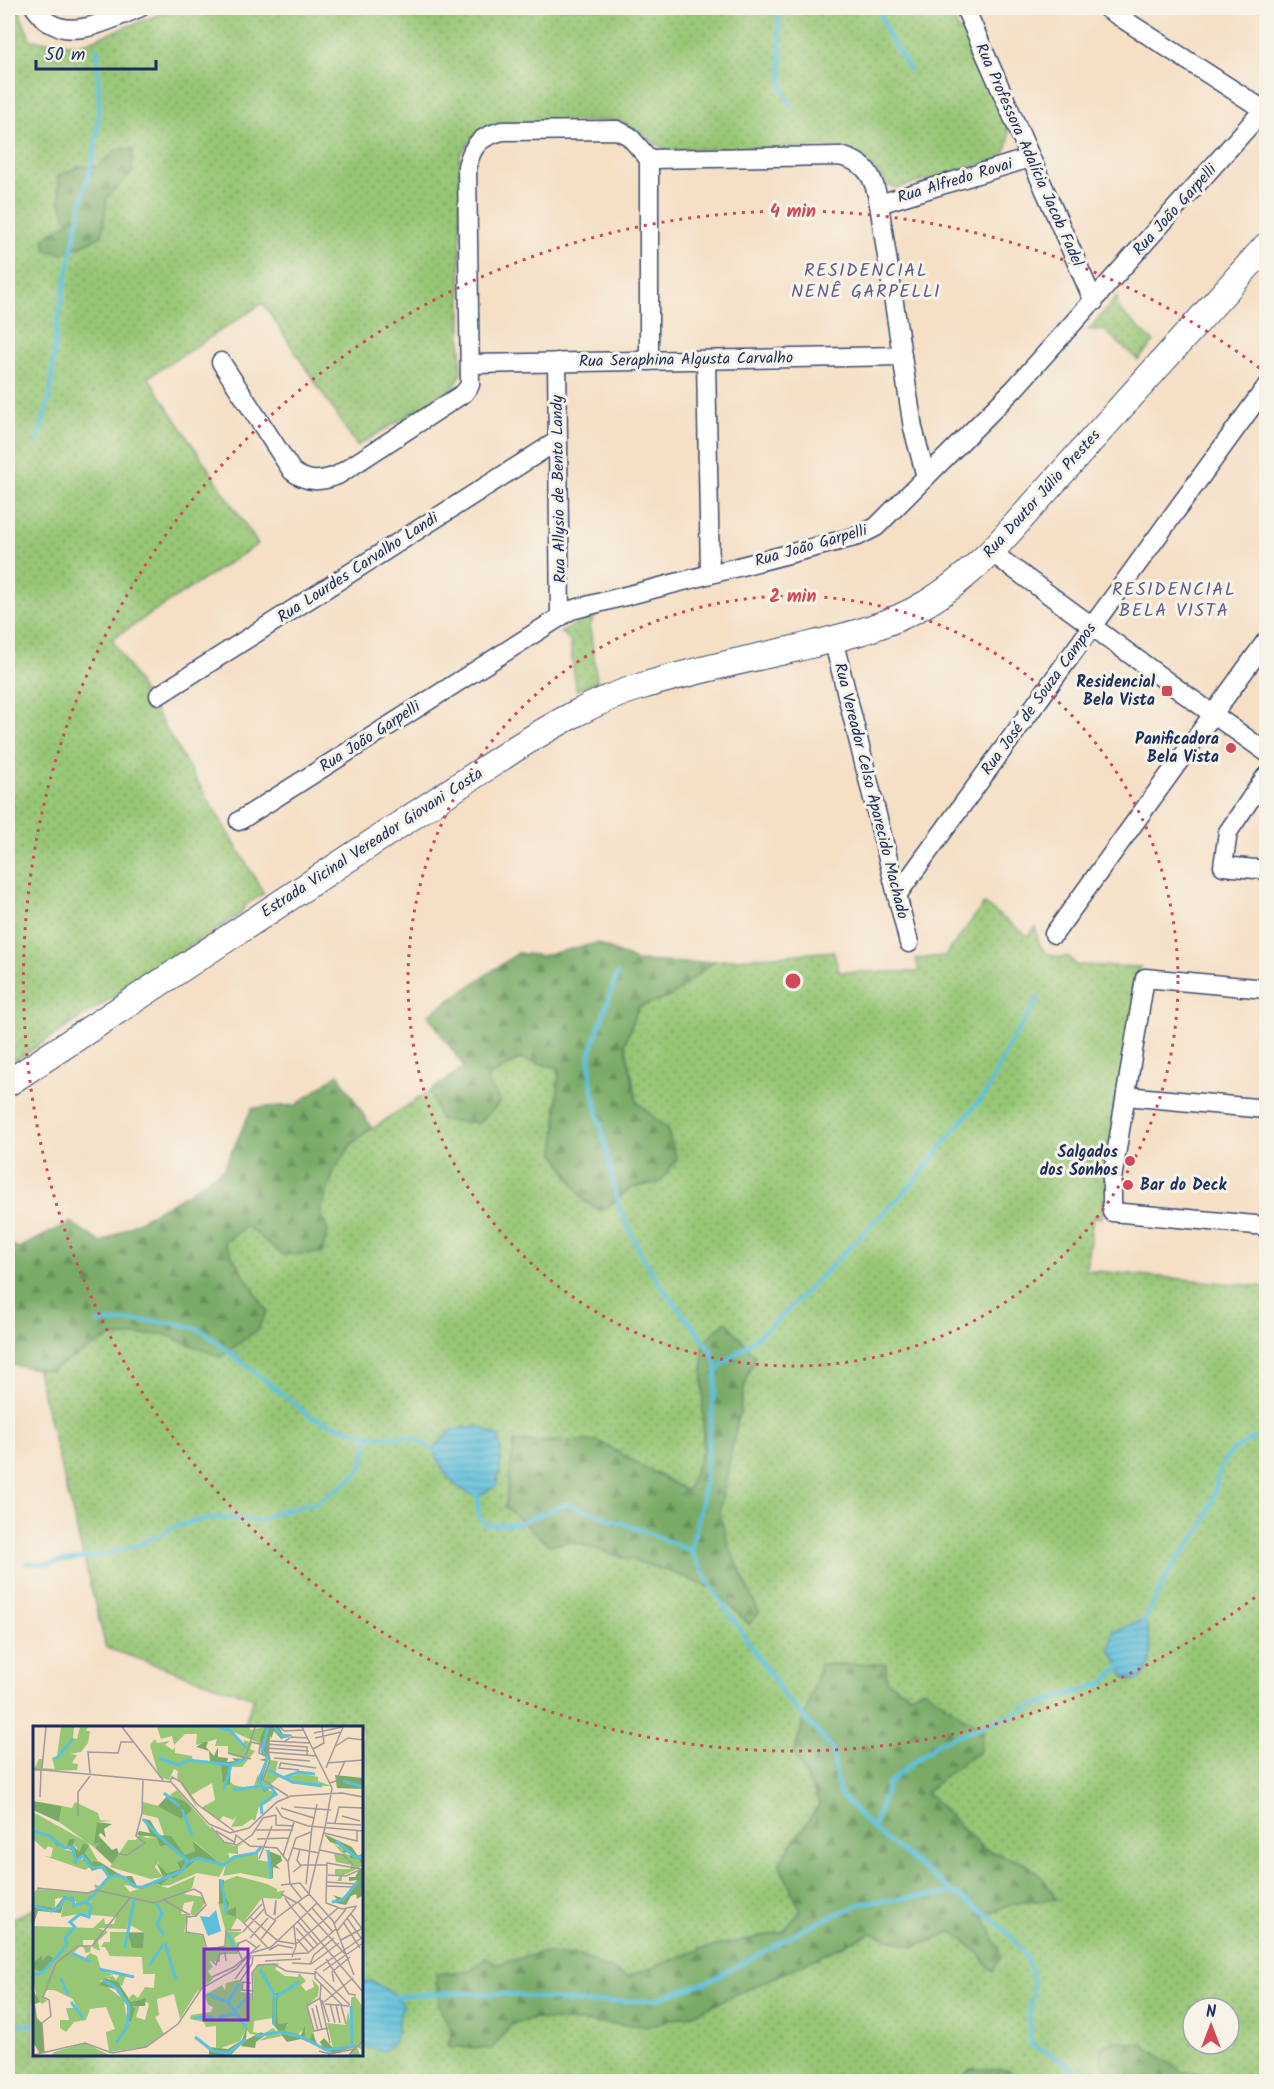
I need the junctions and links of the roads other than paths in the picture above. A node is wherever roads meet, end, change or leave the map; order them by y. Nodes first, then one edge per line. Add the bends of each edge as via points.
1 (35, 8) edge
2 (139, 8) edge
3 (965, 8) edge
4 (1106, 8) edge
5 (1265, 108) edge
6 (1030, 158) junction
7 (649, 159) junction
8 (879, 204) junction
9 (1266, 246) edge
10 (1094, 302) junction
11 (902, 356) junction
12 (706, 360) junction
13 (649, 361) junction
14 (221, 362) dead end
15 (557, 362) junction
16 (471, 364) junction
17 (1266, 387) edge
18 (557, 441) junction
19 (926, 477) junction
20 (991, 552) junction
21 (710, 573) junction
22 (560, 615) junction
23 (1092, 627) junction
24 (833, 639) junction
25 (1266, 641) edge
26 (760, 657) joint
27 (159, 695) dead end
28 (1213, 715) junction
29 (1266, 752) edge
30 (1266, 776) edge
31 (239, 821) dead end
32 (1266, 870) edge
33 (897, 895) junction
34 (1054, 934) dead end
35 (909, 942) dead end
36 (1266, 989) edge
37 (8, 1083) edge
38 (1126, 1096) junction
39 (1266, 1108) edge
40 (1266, 1226) edge

1 - 2 street via 47,21 73,30
3 - 6 street, Rua Professora Adalícia Jacob Fadel
4 - 5 street
5 - 10 street, Rua João Garpelli
6 - 8 street, Rua Alfredo Rovai
6 - 10 street, Rua Professora Adalícia Jacob Fadel
7 - 8 street via 840,156 862,165 872,176
7 - 13 street
7 - 16 street via 629,136 617,130 502,131 477,143 467,166
8 - 11 street
9 - 20 street, Rua Doutor Júlio Prestes
10 - 19 street, Rua João Garpelli
11 - 12 street, Rua Seraphina Algusta Carvalho
11 - 19 street via 912,428
12 - 13 street, Rua Seraphina Algusta Carvalho
12 - 21 street
13 - 15 street, Rua Seraphina Algusta Carvalho
14 - 16 street via 292,471 313,481 338,475 464,393 470,385
15 - 16 street, Rua Seraphina Algusta Carvalho
15 - 18 street, Rua Allysio de Bento Landy
17 - 23 street, Rua José de Souza Campos
18 - 22 street, Rua Allysio de Bento Landy
18 - 27 street, Rua Lourdes Carvalho Landi
19 - 21 street, Rua João Garpelli via 868,532
20 - 23 street
20 - 24 street, Rua Doutor Júlio Prestes via 959,582 927,604 880,625
21 - 22 street, Rua João Garpelli
22 - 31 street, Rua João Garpelli
23 - 28 street
23 - 33 street, Rua José de Souza Campos
24 - 26 street, Rua Doutor Júlio Prestes
24 - 33 street, Rua Vereador Celso Aparecido Machado
25 - 28 street
26 - 37 street, Estrada Vicinal Vereador Giovani Costa via 638,687 562,720
28 - 29 street
28 - 34 street
30 - 32 street via 1228,832 1223,866
33 - 35 street, Rua Vereador Celso Aparecido Machado
36 - 38 street via 1145,978
38 - 39 street
38 - 40 street via 1112,1179 1112,1212

